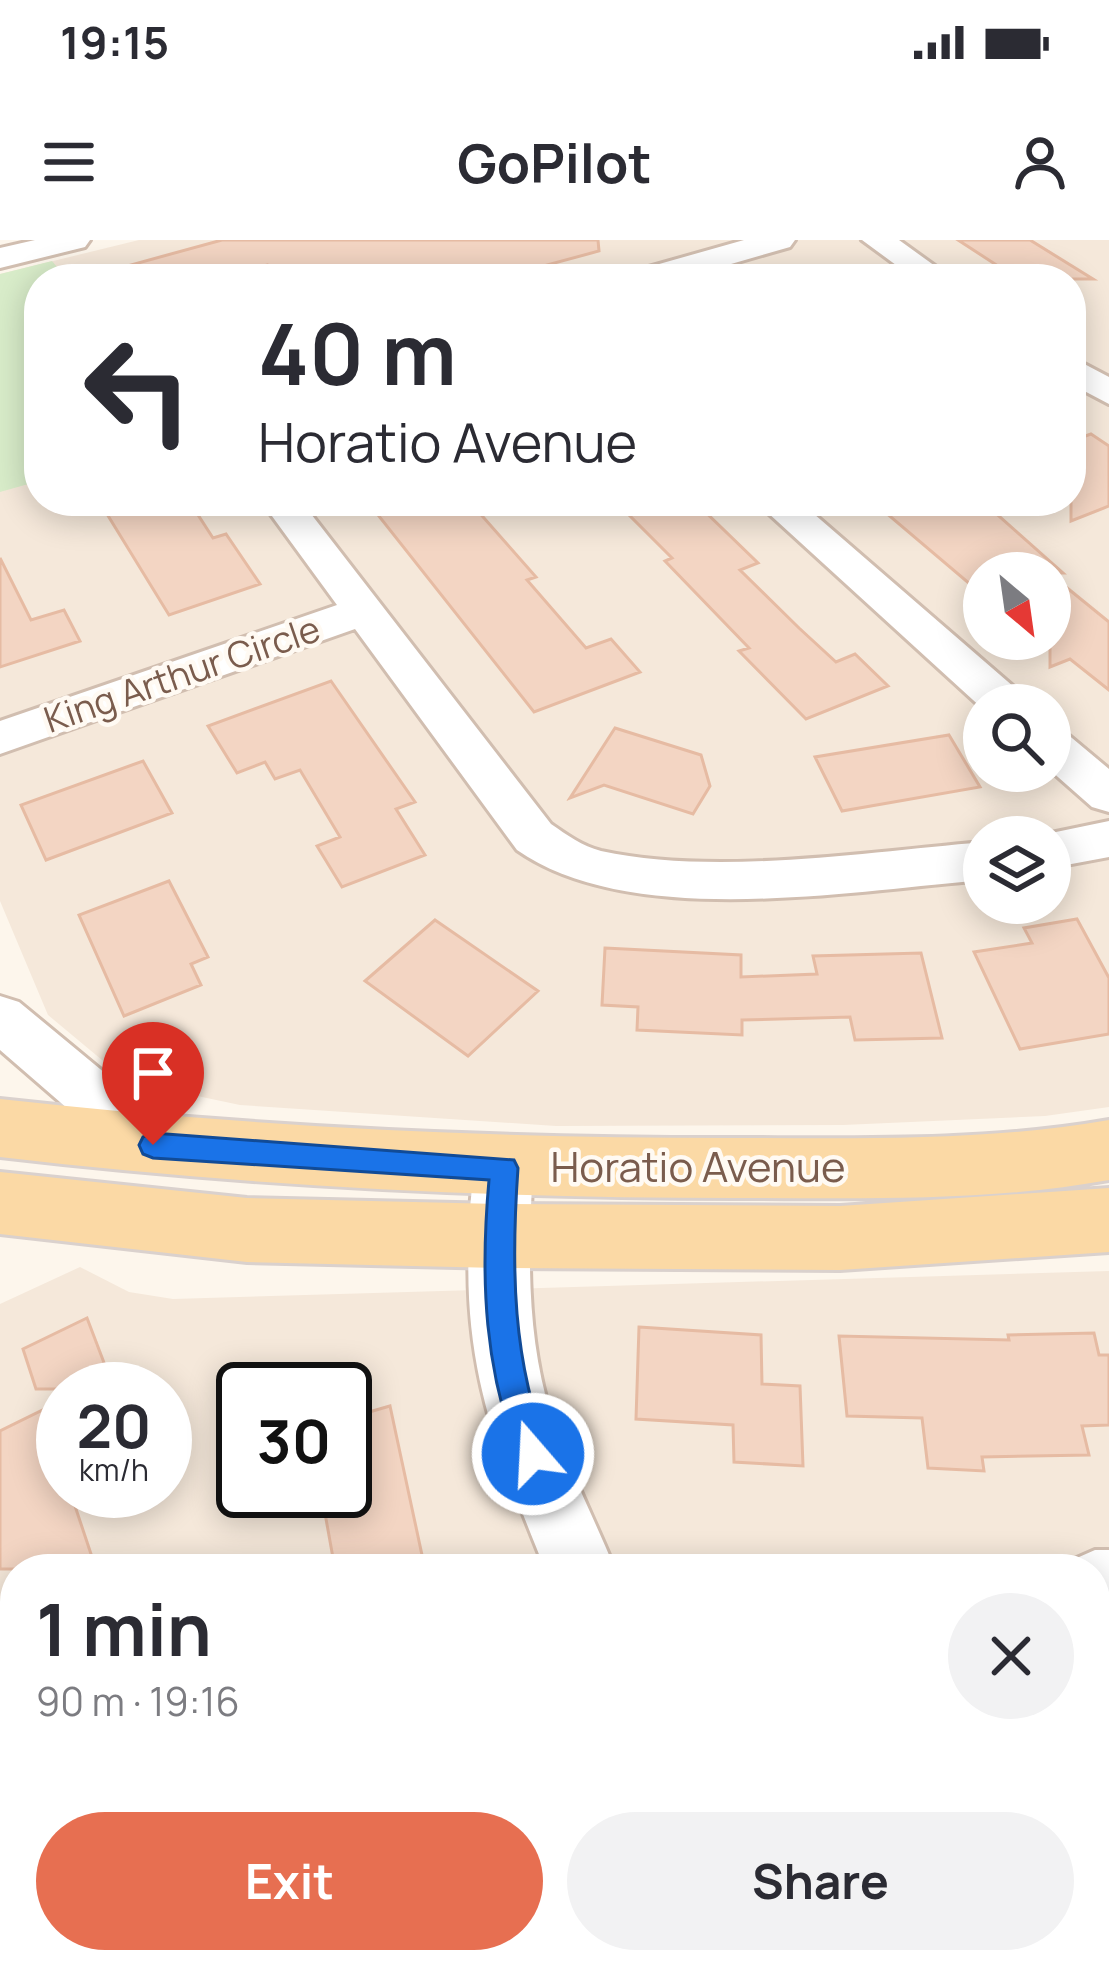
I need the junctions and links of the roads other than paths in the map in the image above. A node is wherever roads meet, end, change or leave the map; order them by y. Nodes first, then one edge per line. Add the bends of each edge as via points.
1 (74, 240) edge
2 (778, 240) edge
3 (878, 240) edge
4 (0, 258) edge
5 (695, 264) edge
6 (914, 264) edge
7 (292, 516) edge
8 (792, 516) edge
9 (363, 611) junction
10 (982, 684) edge
11 (0, 737) edge
12 (1071, 762) edge
13 (1109, 796) edge
14 (1109, 839) edge
15 (1071, 846) edge
16 (963, 863) edge
17 (0, 1018) edge
18 (0, 1128) edge
19 (191, 1150) junction
20 (1109, 1150) edge
21 (504, 1168) junction
22 (0, 1203) edge
23 (1109, 1220) edge
24 (498, 1236) junction
25 (574, 1554) edge

1 - 4 street
2 - 5 street
3 - 6 street
7 - 9 street, King Arthur Circle
8 - 10 street
9 - 11 street, King Arthur Circle
9 - 16 street, King Arthur Circle via 534,837 563,857 668,878
12 - 13 street
14 - 15 street
17 - 19 street via 103,1105
18 - 19 main road, Horatio Avenue
19 - 21 main road, Horatio Avenue
20 - 21 main road, Horatio Avenue via 826,1168
21 - 24 street
22 - 24 main road, Horatio Avenue via 247,1230
23 - 24 main road, Horatio Avenue via 840,1238
24 - 25 street via 502,1347 518,1415

